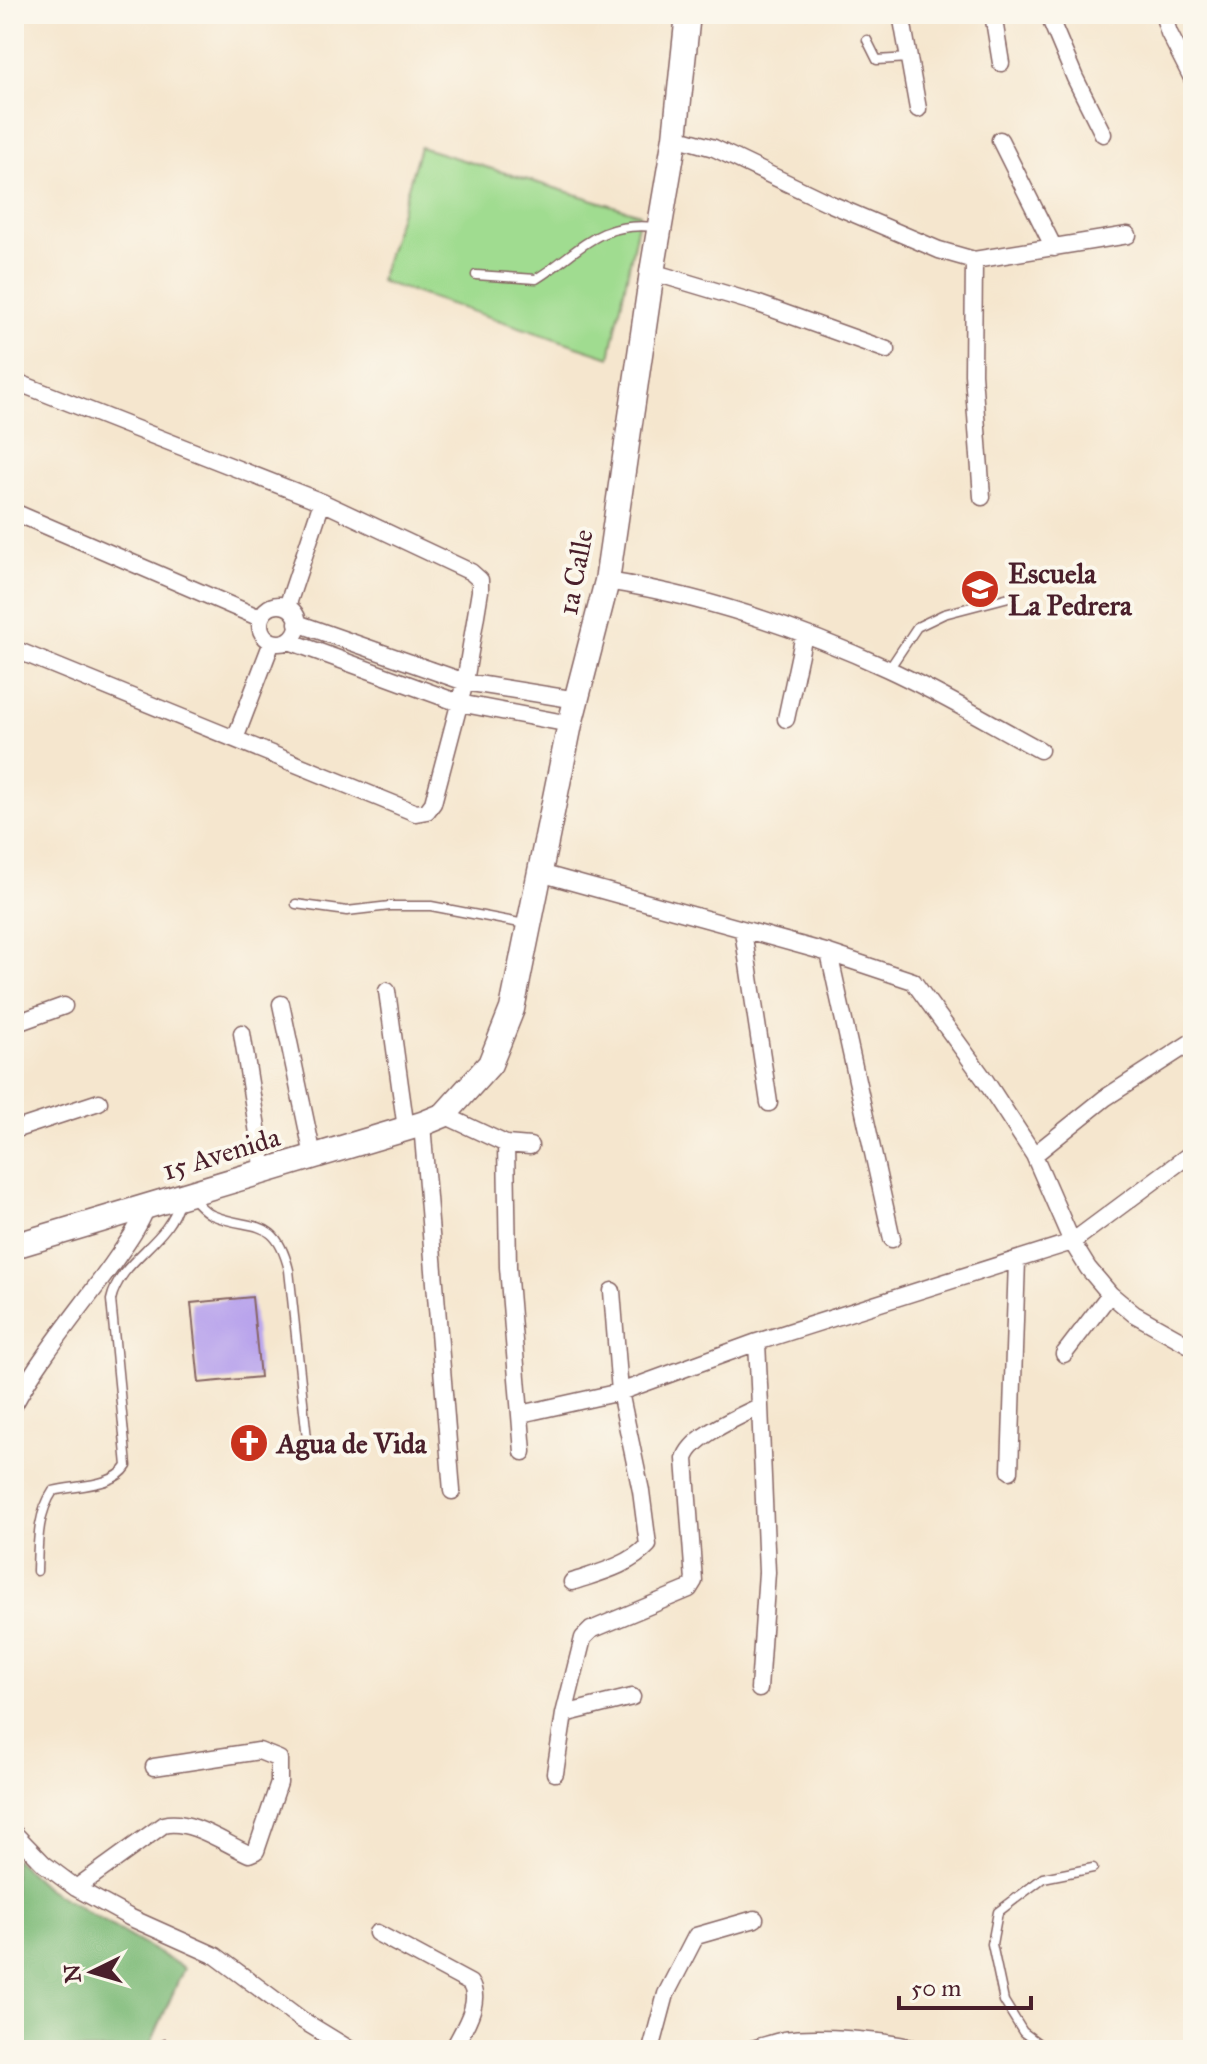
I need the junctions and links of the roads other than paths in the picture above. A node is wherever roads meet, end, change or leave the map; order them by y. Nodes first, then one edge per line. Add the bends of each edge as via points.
1 (688, 14) edge
2 (901, 14) edge
3 (993, 14) edge
4 (1048, 14) edge
5 (1163, 14) edge
6 (867, 40) dead end
7 (910, 58) junction
8 (1001, 63) dead end
9 (1192, 75) edge
10 (918, 109) dead end
11 (1103, 134) dead end
12 (675, 137) junction
13 (1000, 140) dead end
14 (660, 227) junction
15 (1128, 235) dead end
16 (1054, 248) junction
17 (974, 260) junction
18 (652, 272) junction
19 (476, 275) dead end
20 (887, 350) dead end
21 (14, 381) edge
22 (982, 497) dead end
23 (322, 502) junction
24 (14, 512) edge
25 (607, 581) junction
26 (1009, 597) dead end
27 (287, 607) junction
28 (260, 618) junction
29 (297, 623) junction
30 (804, 635) junction
31 (280, 642) junction
32 (14, 649) edge
33 (889, 669) junction
34 (465, 682) junction
35 (577, 700) junction
36 (459, 703) junction
37 (786, 719) dead end
38 (570, 724) junction
39 (235, 739) junction
40 (1040, 750) dead end
41 (540, 873) junction
42 (296, 904) dead end
43 (530, 925) junction
44 (743, 931) junction
45 (829, 953) junction
46 (387, 991) dead end
47 (281, 1004) dead end
48 (64, 1006) dead end
49 (14, 1024) edge
50 (242, 1033) dead end
51 (1193, 1041) edge
52 (99, 1102) dead end
53 (769, 1103) dead end
54 (424, 1123) junction
55 (14, 1130) edge
56 (506, 1144) junction
57 (530, 1146) dead end
58 (1193, 1152) edge
59 (1034, 1155) junction
60 (313, 1156) junction
61 (264, 1171) junction
62 (184, 1196) junction
63 (147, 1207) junction
64 (892, 1239) dead end
65 (1072, 1242) junction
66 (14, 1246) edge
67 (1017, 1260) junction
68 (612, 1291) dead end
69 (1110, 1294) junction
70 (757, 1342) junction
71 (1193, 1347) edge
72 (1064, 1354) dead end
73 (620, 1392) junction
74 (14, 1405) edge
75 (760, 1406) junction
76 (521, 1414) junction
77 (308, 1448) dead end
78 (523, 1452) dead end
79 (1010, 1471) dead end
80 (452, 1491) dead end
81 (37, 1571) dead end
82 (572, 1582) dead end
83 (759, 1689) dead end
84 (632, 1697) dead end
85 (564, 1714) junction
86 (154, 1767) dead end
87 (555, 1773) dead end
88 (14, 1833) edge
89 (1093, 1868) dead end
90 (76, 1888) junction
91 (755, 1919) dead end
92 (377, 1933) dead end
93 (165, 2044) dead end
94 (154, 2050) edge
95 (351, 2050) edge
96 (453, 2050) edge
97 (651, 2050) edge
98 (748, 2050) edge
99 (920, 2050) edge
100 (1047, 2050) edge

1 - 12 street, 1a Calle
2 - 7 street
3 - 8 street
4 - 11 street
5 - 9 street
6 - 7 lane via 877,60
7 - 10 street
12 - 14 street, 1a Calle
12 - 17 street via 714,148 831,204
13 - 16 street
14 - 18 street, 1a Calle
14 - 19 lane via 633,225 598,236 536,279
15 - 16 street
16 - 17 street
17 - 22 street via 973,374
18 - 20 street
18 - 25 street, 1a Calle
21 - 23 street
23 - 27 street
23 - 34 street via 480,580
24 - 28 street
25 - 30 street via 656,588
25 - 35 street, 1a Calle
26 - 33 lane via 917,627
27 - 28 street via 274,606
27 - 29 street
28 - 31 street via 260,630
29 - 31 street via 297,630
29 - 34 street
30 - 33 street
30 - 37 street
31 - 36 street
31 - 39 street
32 - 39 street
33 - 40 street
34 - 35 street
34 - 36 street
35 - 38 street, 1a Calle
36 - 38 street
36 - 39 street via 433,803 416,813
38 - 41 street, 1a Calle
41 - 43 street, 1a Calle
41 - 44 street
42 - 43 lane via 347,911 431,906
43 - 54 street, 1a Calle via 512,1009 490,1064
44 - 45 street
44 - 53 street
45 - 59 street via 919,986
45 - 64 street
46 - 54 street
47 - 60 street
48 - 49 street
50 - 61 street
51 - 59 street via 1105,1098
52 - 55 street
54 - 56 street
54 - 60 street, 15 Avenida
54 - 80 street
56 - 57 street
56 - 76 street via 508,1267
58 - 65 street
59 - 65 street
60 - 61 street, 15 Avenida
61 - 62 street, 15 Avenida
62 - 63 street, 15 Avenida
62 - 77 lane via 210,1215 265,1229 283,1248
62 - 81 lane via 172,1223 113,1288 127,1466 111,1480 53,1491 40,1524
63 - 66 street, 15 Avenida
63 - 74 street via 141,1224 32,1371
65 - 67 street
65 - 69 street
67 - 70 street
67 - 79 street
68 - 73 street
69 - 71 street
69 - 72 street
70 - 73 street
70 - 75 street
73 - 76 street
73 - 82 street via 648,1545 617,1566
75 - 83 street via 767,1572
75 - 85 street via 687,1449 695,1574 689,1589 591,1630 583,1638
76 - 78 street
84 - 85 street
85 - 87 street
86 - 90 street via 259,1751 279,1759 279,1783 256,1851 249,1854 173,1822
88 - 90 street
89 - 100 lane via 1043,1878 998,1912 992,1944 1004,2001 1023,2032
90 - 95 street via 216,1956
91 - 97 street via 696,1936 666,1994
92 - 96 street via 470,1983 476,2000
93 - 94 lane
98 - 99 street via 786,2040 817,2040 900,2044

